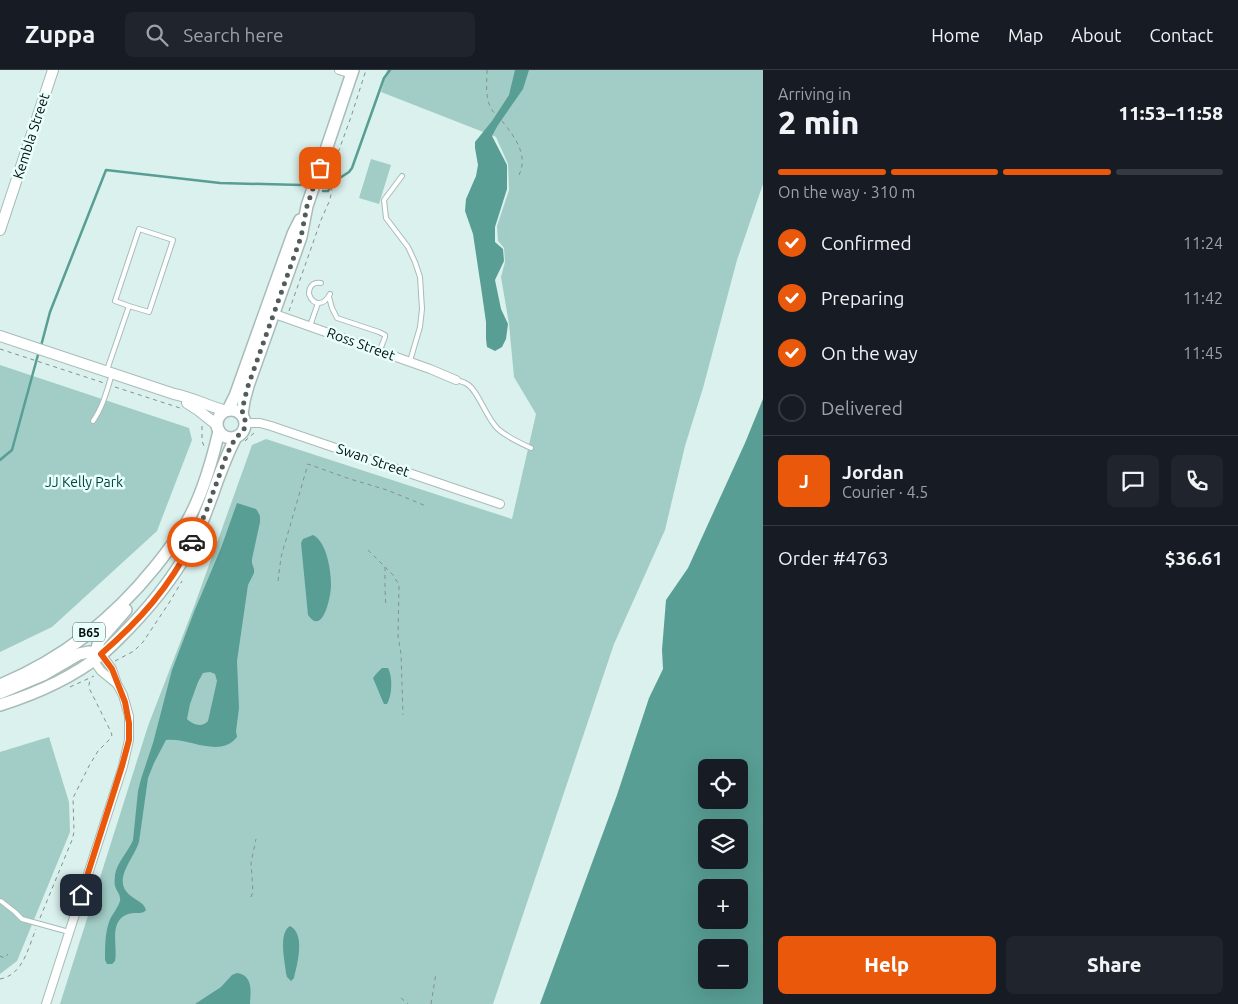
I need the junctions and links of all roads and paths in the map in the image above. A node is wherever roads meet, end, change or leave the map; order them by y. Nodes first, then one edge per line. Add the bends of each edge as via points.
1 (53, 70) edge
2 (339, 70) edge
3 (366, 70) edge
4 (487, 70) edge
5 (352, 72) edge
6 (520, 175) dead end
7 (402, 176) dead end
8 (0, 230) edge
9 (321, 282) dead end
10 (318, 303) junction
11 (130, 306) junction
12 (269, 312) junction
13 (286, 318) junction
14 (310, 326) junction
15 (0, 336) edge
16 (0, 349) edge
17 (380, 351) junction
18 (410, 362) junction
19 (109, 373) junction
20 (456, 380) joint
21 (109, 384) junction
22 (174, 394) junction
23 (183, 409) dead end
24 (227, 410) junction
25 (244, 419) junction
26 (93, 421) dead end
27 (200, 422) dead end
28 (218, 428) junction
29 (236, 437) junction
30 (208, 447) dead end
31 (531, 448) dead end
32 (500, 504) dead end
33 (426, 506) dead end
34 (368, 550) dead end
35 (385, 566) junction
36 (148, 577) junction
37 (278, 581) dead end
38 (386, 607) dead end
39 (97, 656) junction
40 (92, 678) dead end
41 (0, 685) edge
42 (0, 693) edge
43 (0, 705) edge
44 (403, 715) dead end
45 (256, 839) dead end
46 (251, 898) dead end
47 (1, 901) dead end
48 (38, 923) junction
49 (69, 932) junction
50 (8, 954) dead end
51 (0, 956) edge
52 (436, 973) dead end
53 (0, 979) edge
54 (401, 998) dead end
55 (46, 1004) edge
56 (408, 1004) edge
57 (431, 1004) edge

1 - 8 street, Kembla Street
2 - 5 street
3 - 13 path via 331,172 332,191 326,211
4 - 6 path via 487,99 517,142 523,162
5 - 12 main road, B65 via 307,206 301,237
7 - 18 lane via 384,200 386,218 408,247 420,283 420,327
9 - 10 lane via 313,284 309,290 312,300
10 - 14 lane
10 - 17 lane via 329,296 337,318 385,334
11 - 11 lane via 115,301 139,229 173,240 149,312
11 - 19 lane
12 - 13 street, Ross Street
12 - 24 main road, B65
12 - 25 main road, B65 via 244,401
13 - 14 street, Ross Street
14 - 17 street, Ross Street
15 - 19 street
16 - 21 path
17 - 18 street, Ross Street
18 - 20 street, Ross Street
19 - 21 lane
19 - 22 street
20 - 31 lane via 473,389 496,427
21 - 23 path
21 - 26 lane
22 - 24 street
22 - 28 street
24 - 25 main road via 236,410
24 - 28 main road, B65 via 219,417
25 - 29 main road, B65 via 244,430
25 - 32 street, Swan Street
27 - 30 path via 203,445
28 - 29 main road via 226,437
28 - 36 main road, B65 via 208,471 189,520
29 - 39 main road, B65 via 199,529 178,568 155,600
33 - 37 path via 308,464 281,557
34 - 35 path
35 - 38 path
35 - 44 path via 399,585 398,636
36 - 39 main road via 135,599 101,638
36 - 41 main road, B65 via 116,610 79,640 45,663
39 - 42 main road via 89,652 78,654 43,675
39 - 43 main road, B65 via 44,688
39 - 49 street via 101,671 117,684 123,695 130,733
40 - 48 path via 89,688 112,735 98,751 73,798 72,840
45 - 46 path
47 - 48 lane via 22,919
48 - 49 lane
48 - 53 path via 21,966 15,973
49 - 55 street
50 - 51 path via 5,958
52 - 57 path
54 - 56 path

